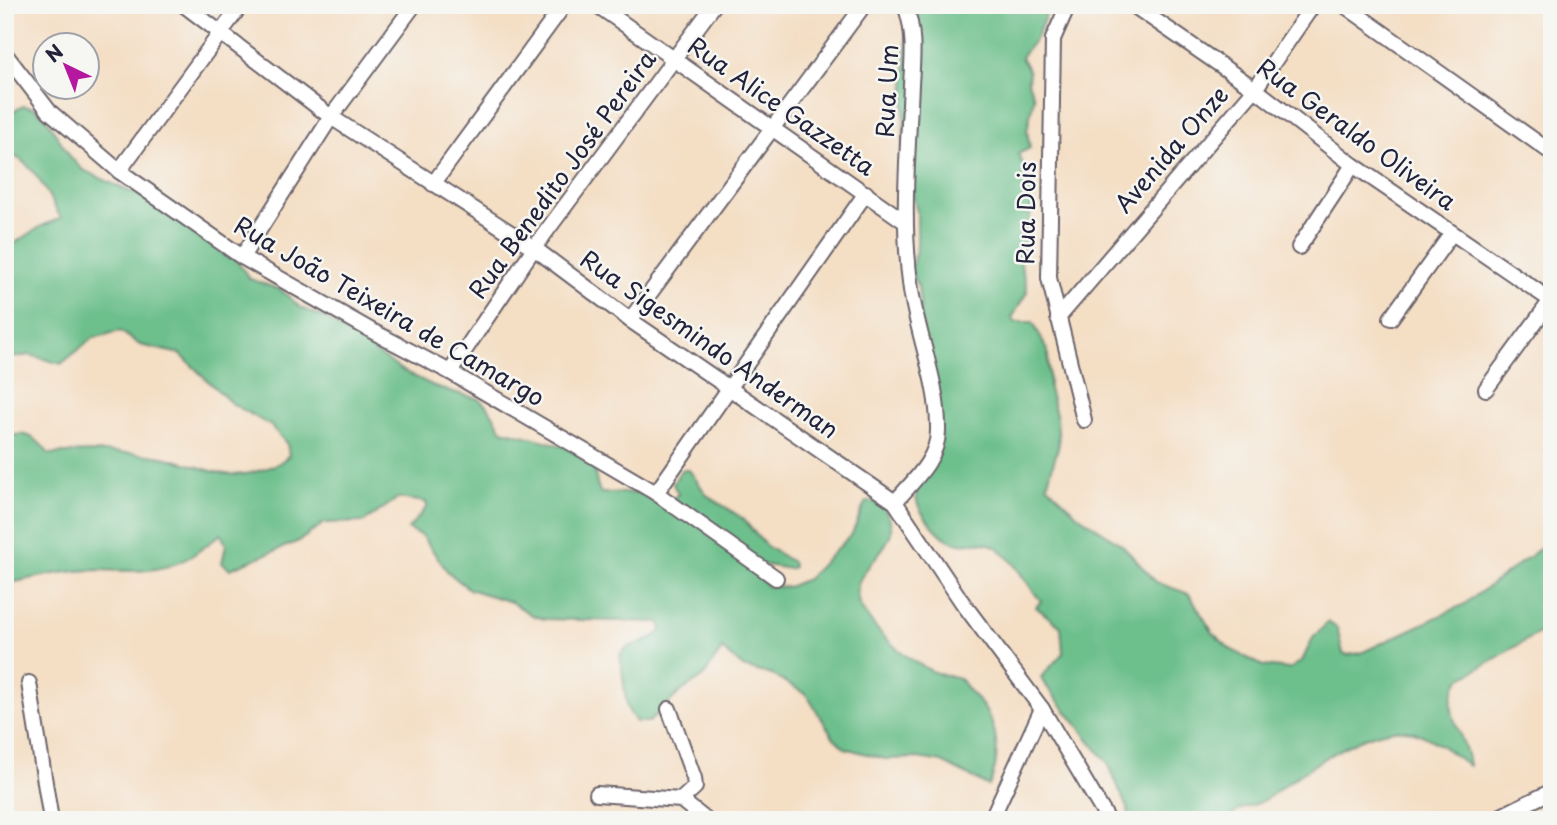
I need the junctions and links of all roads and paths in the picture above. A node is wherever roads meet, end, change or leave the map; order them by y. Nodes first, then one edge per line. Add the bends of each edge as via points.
1 (184, 5) edge
2 (241, 5) edge
3 (414, 5) edge
4 (564, 5) edge
5 (597, 5) edge
6 (714, 5) edge
7 (864, 5) edge
8 (905, 5) edge
9 (1068, 5) edge
10 (1133, 5) edge
11 (1313, 5) edge
12 (1343, 5) edge
13 (222, 33) junction
14 (5, 54) edge
15 (675, 61) junction
16 (1255, 89) junction
17 (331, 117) junction
18 (774, 127) junction
19 (1552, 153) edge
20 (1353, 165) junction
21 (119, 171) junction
22 (433, 184) junction
23 (866, 193) junction
24 (904, 221) junction
25 (1452, 233) junction
26 (1299, 247) dead end
27 (534, 248) junction
28 (242, 257) junction
29 (1552, 300) edge
30 (1058, 318) junction
31 (1391, 318) dead end
32 (630, 320) junction
33 (450, 372) junction
34 (729, 389) junction
35 (1486, 389) dead end
36 (1084, 420) dead end
37 (656, 493) junction
38 (895, 502) junction
39 (776, 578) dead end
40 (29, 683) dead end
41 (669, 709) dead end
42 (1042, 709) junction
43 (1552, 791) edge
44 (597, 794) dead end
45 (681, 800) junction
46 (51, 820) edge
47 (706, 820) edge
48 (991, 820) edge
49 (1108, 820) edge
50 (1493, 820) edge

1 - 13 street, Rua Sigesmindo Anderman
2 - 13 street
3 - 17 street
4 - 22 street
5 - 15 street, Rua Alice Gazzetta
6 - 15 street, Rua Benedito José Pereira
7 - 18 street
8 - 24 street, Rua Um via 914,37
9 - 30 street, Rua Dois via 1053,39 1049,267
10 - 16 street, Rua Geraldo Oliveira
11 - 16 street, Avenida Onze
12 - 19 street
13 - 17 street, Rua Sigesmindo Anderman
13 - 21 street
14 - 21 street, Rua João Teixeira de Camargo via 48,111
15 - 18 street, Rua Alice Gazzetta
15 - 27 street, Rua Benedito José Pereira
16 - 20 street, Rua Geraldo Oliveira
16 - 30 street, Avenida Onze
17 - 22 street, Rua Sigesmindo Anderman
17 - 28 street
18 - 23 street, Rua Alice Gazzetta
18 - 32 street
20 - 25 street, Rua Geraldo Oliveira
20 - 26 street
21 - 28 street, Rua João Teixeira de Camargo
22 - 27 street, Rua Sigesmindo Anderman
23 - 24 street, Rua Alice Gazzetta
23 - 34 street
24 - 38 street, Rua Um via 911,292 938,432 924,468
25 - 29 street, Rua Geraldo Oliveira
25 - 31 street
27 - 32 street, Rua Sigesmindo Anderman
27 - 33 street, Rua Benedito José Pereira
28 - 33 street, Rua João Teixeira de Camargo
29 - 35 street
30 - 36 street, Rua Dois
32 - 34 street, Rua Sigesmindo Anderman
33 - 37 street, Rua João Teixeira de Camargo
34 - 37 street
34 - 38 street, Rua Sigesmindo Anderman
37 - 39 street, Rua João Teixeira de Camargo
38 - 42 street, Rua Sigesmindo Anderman
40 - 46 street
41 - 45 street via 694,778 695,787
42 - 48 street
42 - 49 street, Rua Sigesmindo Anderman
43 - 50 street
44 - 45 street
45 - 47 street

